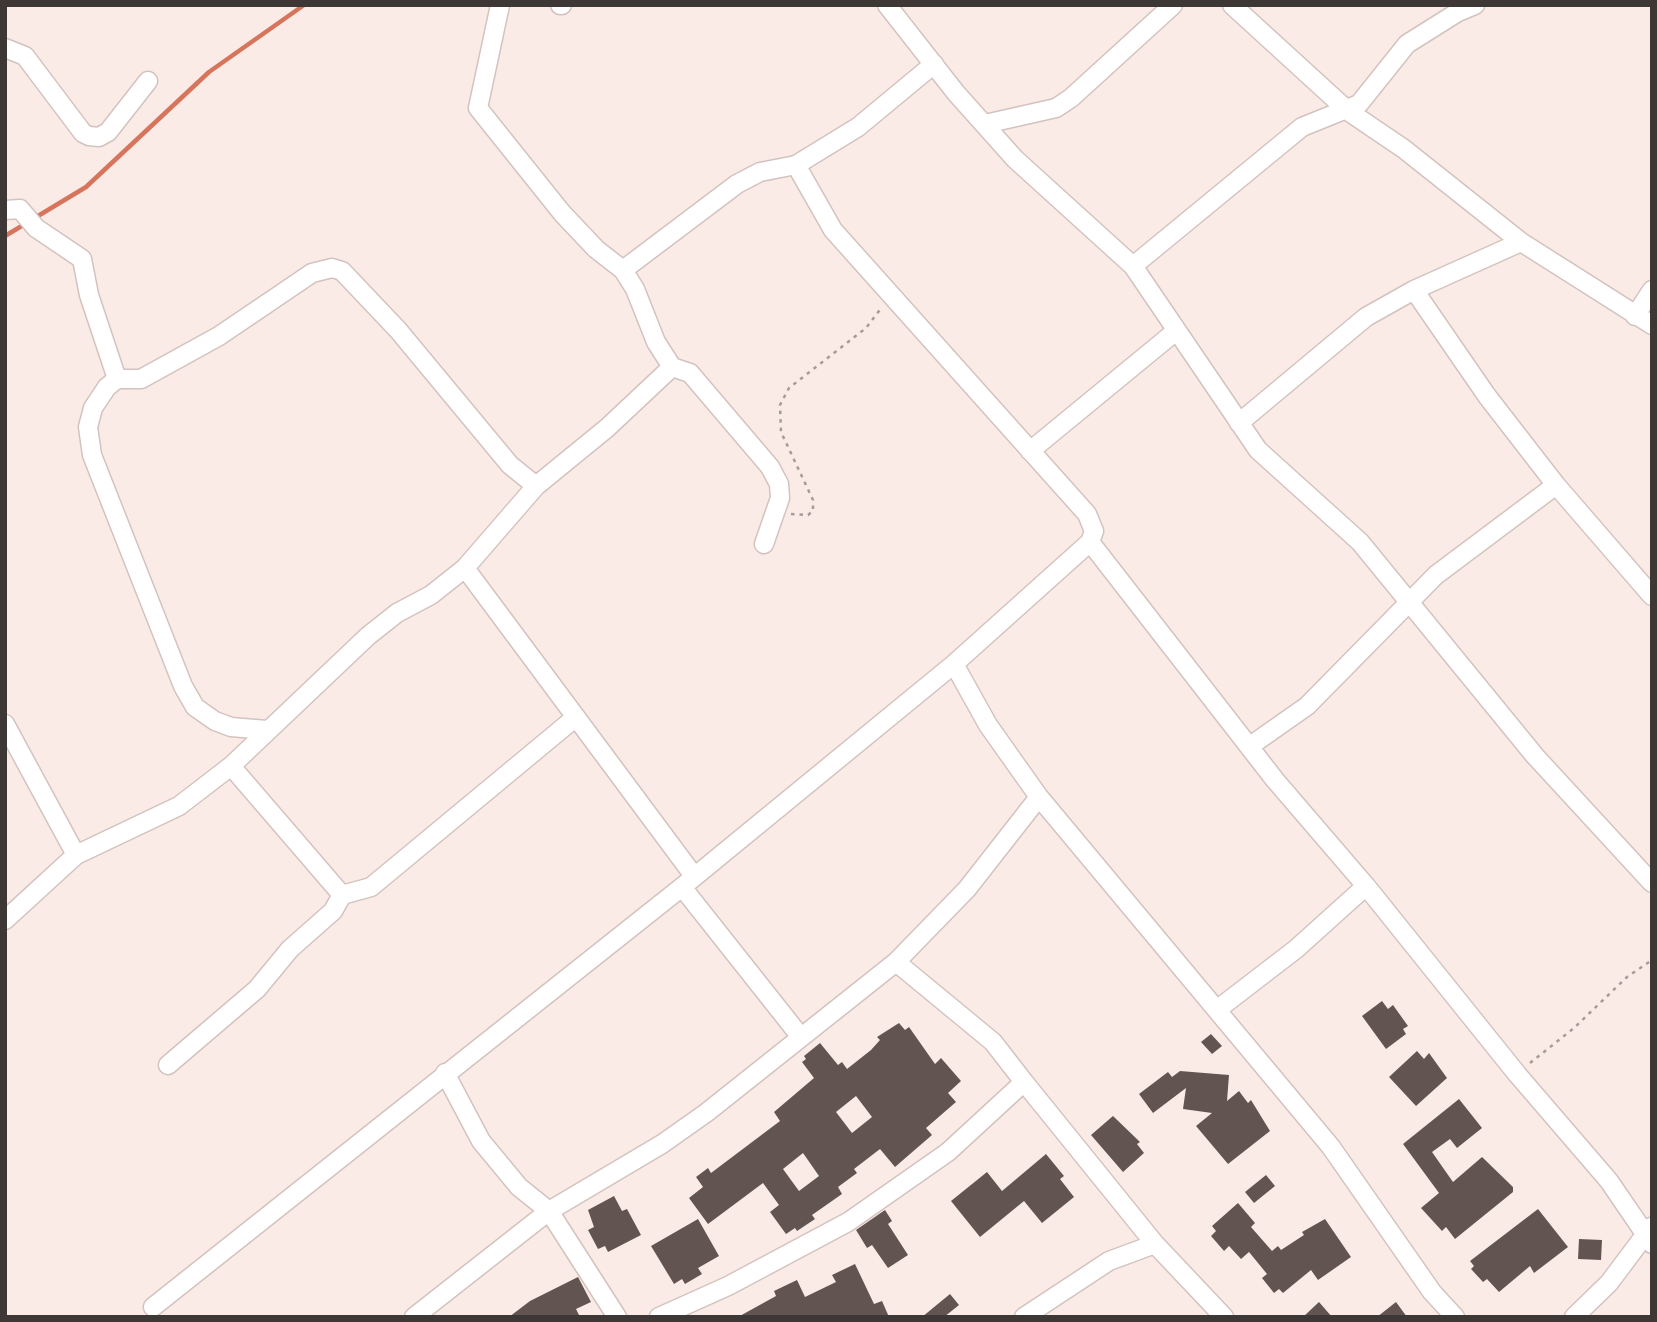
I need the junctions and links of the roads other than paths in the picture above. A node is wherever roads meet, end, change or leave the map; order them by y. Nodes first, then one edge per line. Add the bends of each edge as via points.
1 (500, 5) edge
2 (887, 5) edge
3 (1173, 5) edge
4 (1232, 5) edge
5 (1475, 5) edge
6 (5, 48) edge
7 (934, 64) junction
8 (148, 81) dead end
9 (1348, 111) junction
10 (985, 124) junction
11 (796, 165) junction
12 (5, 210) edge
13 (1521, 243) junction
14 (1133, 266) junction
15 (623, 270) junction
16 (1414, 290) junction
17 (1652, 290) edge
18 (1635, 316) junction
19 (1652, 325) edge
20 (1176, 331) junction
21 (672, 367) junction
22 (117, 379) junction
23 (1239, 423) junction
24 (1030, 451) junction
25 (1556, 485) junction
26 (536, 486) junction
27 (1090, 542) junction
28 (764, 544) dead end
29 (465, 568) junction
30 (1644, 574) edge
31 (1652, 596) edge
32 (1410, 603) junction
33 (954, 664) junction
34 (576, 717) junction
35 (5, 724) edge
36 (267, 730) junction
37 (1250, 746) junction
38 (231, 766) junction
39 (1039, 797) junction
40 (76, 855) junction
41 (688, 881) junction
42 (1652, 883) edge
43 (1366, 886) junction
44 (342, 895) junction
45 (5, 920) edge
46 (896, 962) junction
47 (1218, 1009) junction
48 (800, 1035) junction
49 (168, 1065) dead end
50 (445, 1073) junction
51 (1024, 1082) junction
52 (549, 1211) junction
53 (1649, 1235) edge
54 (1155, 1244) junction
55 (153, 1307) dead end
56 (414, 1317) edge
57 (617, 1317) edge
58 (659, 1317) edge
59 (1024, 1317) edge
60 (1224, 1317) edge
61 (1455, 1317) edge
62 (1574, 1317) edge

1 - 15 street via 478,108 562,213
2 - 7 street
3 - 10 street via 1056,108
4 - 9 street
5 - 9 street via 1407,44 1367,96
6 - 8 street via 24,56 89,136 108,132
7 - 10 street
7 - 11 street via 858,127
9 - 13 street via 1404,149
9 - 14 street via 1302,127
10 - 14 street via 1015,159
11 - 15 street via 760,172 737,184
11 - 24 street via 833,230
12 - 22 street via 23,211 36,228 82,259
13 - 16 street
13 - 18 street
14 - 20 street
15 - 21 street
16 - 23 street via 1366,317
16 - 25 street
17 - 18 street
18 - 19 street
20 - 23 street
20 - 24 street
21 - 26 street
21 - 28 street via 690,373 770,467 779,484 778,510
22 - 26 street via 141,379 219,336 312,273 332,268 342,271 398,330 471,421 510,465
22 - 36 street via 93,408 88,426 92,454 183,686 195,707 215,721
23 - 32 street via 1280,472 1360,542
24 - 27 street via 1087,514 1094,531
25 - 30 street
25 - 32 street via 1436,576
26 - 29 street
27 - 33 street
27 - 37 street
29 - 34 street
29 - 36 street via 368,636
30 - 31 street
32 - 37 street via 1307,706
32 - 42 street via 1468,679
33 - 39 street via 988,725
33 - 41 street
34 - 41 street
34 - 44 street via 371,887
35 - 40 street
36 - 38 street
37 - 43 street
38 - 40 street via 179,806
38 - 44 street
39 - 46 street via 967,889
39 - 47 street
40 - 45 street
41 - 48 street
41 - 50 street
43 - 47 street via 1296,949
43 - 53 street
44 - 49 street via 333,911 290,950 257,989
46 - 48 street
46 - 51 street via 993,1042
47 - 61 street via 1331,1147 1432,1292
48 - 52 street via 662,1144
50 - 52 street via 481,1141 519,1187
50 - 55 street
51 - 54 street
51 - 58 street via 948,1152 848,1222
52 - 56 street
52 - 57 street
53 - 62 street
54 - 59 street via 1109,1261
54 - 60 street

